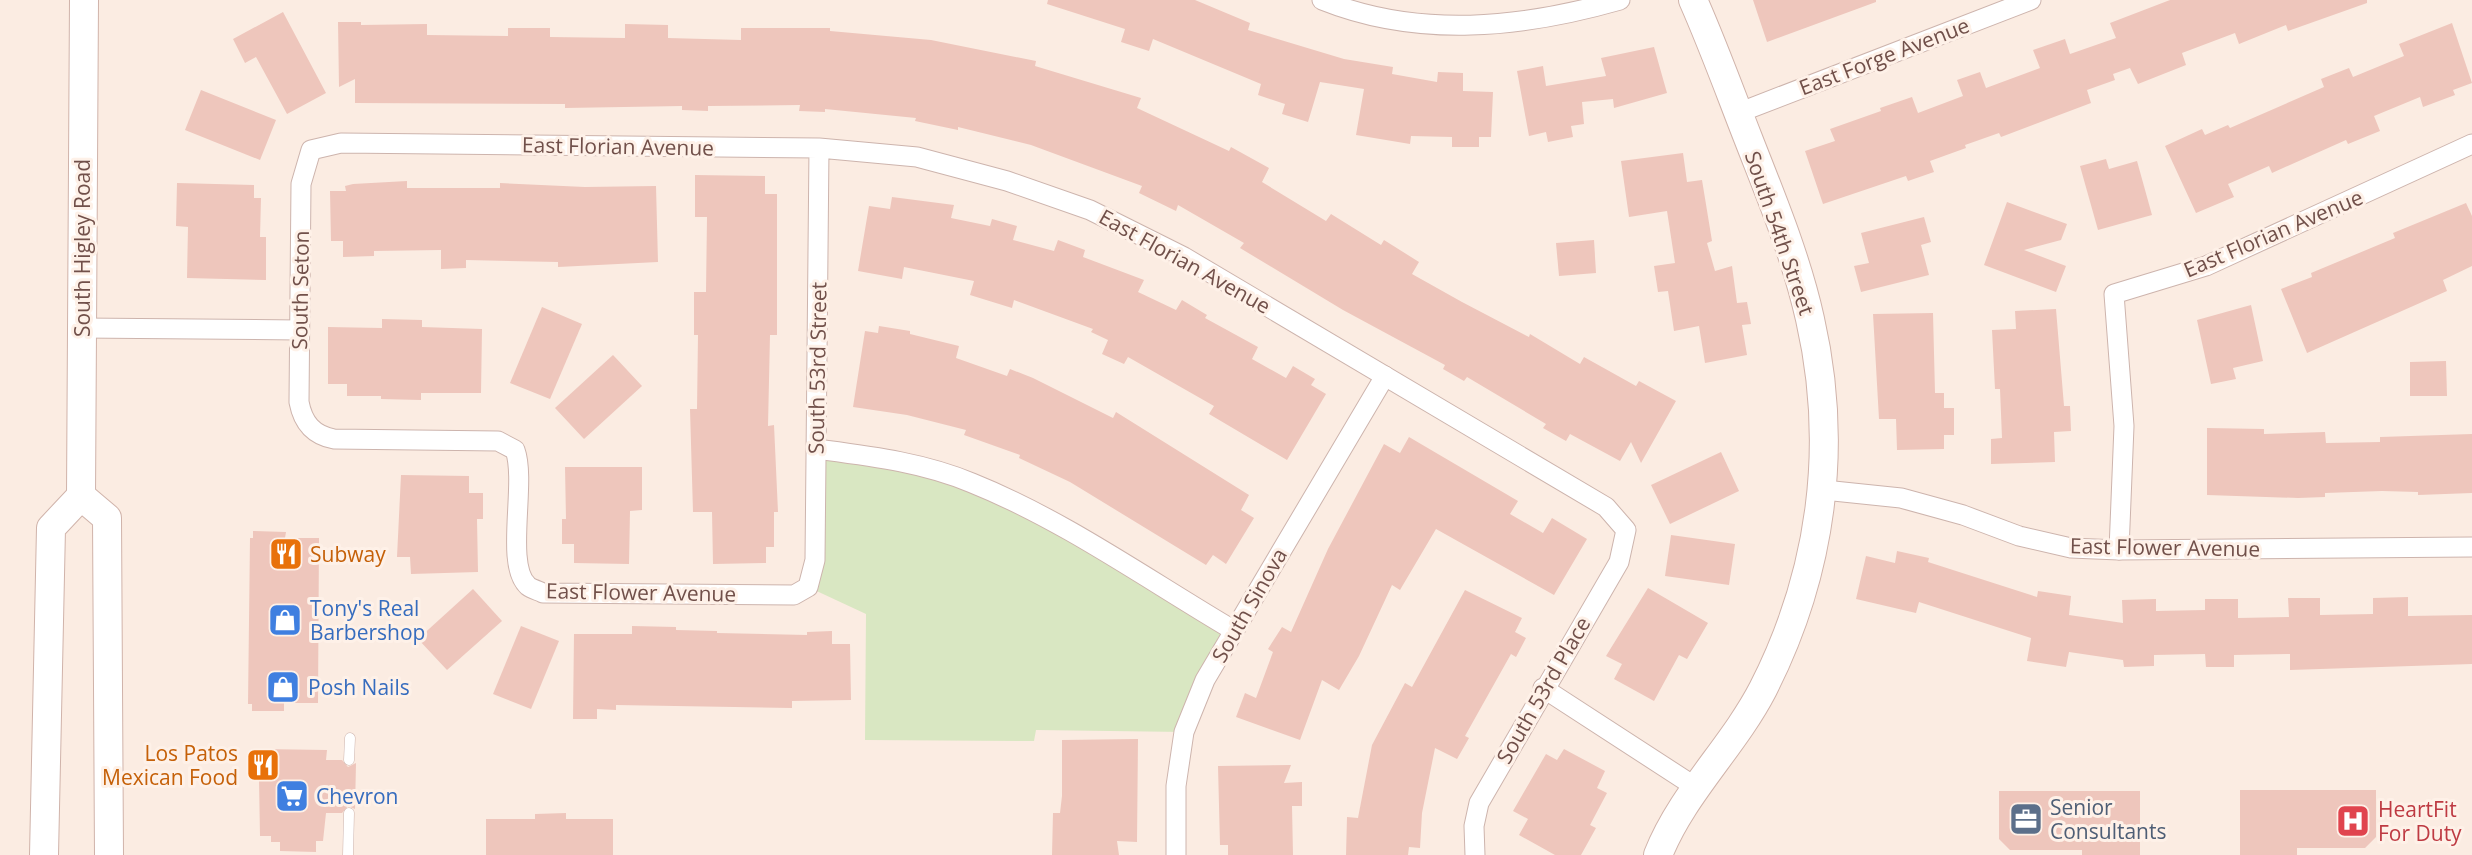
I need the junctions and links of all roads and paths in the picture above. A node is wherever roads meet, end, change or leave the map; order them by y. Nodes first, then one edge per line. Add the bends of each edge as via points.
1 (84, 0) edge
2 (1322, 0) edge
3 (1619, 0) edge
4 (1693, 0) edge
5 (2031, 0) edge
6 (1738, 113) junction
7 (2472, 144) edge
8 (819, 148) junction
9 (311, 150) joint
10 (81, 328) junction
11 (299, 330) junction
12 (1385, 376) junction
13 (311, 429) joint
14 (816, 449) junction
15 (1824, 490) junction
16 (81, 496) junction
17 (1626, 530) joint
18 (2472, 547) edge
19 (2119, 550) junction
20 (808, 587) joint
21 (1233, 630) junction
22 (1543, 688) junction
23 (350, 738) dead end
24 (349, 760) dead end
25 (1697, 788) junction
26 (349, 813) dead end
27 (44, 855) edge
28 (109, 855) edge
29 (348, 855) edge
30 (1176, 855) edge
31 (1475, 855) edge
32 (1658, 855) edge

1 - 10 main road, South Higley Road
2 - 3 street via 1416,24 1494,26 1567,15
4 - 6 main road, South 54th Street
5 - 6 street, East Forge Avenue
6 - 15 main road, South 54th Street via 1783,226 1810,318 1823,396
7 - 19 street, East Florian Avenue via 2206,266 2114,294 2123,426
8 - 9 street, East Florian Avenue via 341,143
8 - 12 street, East Florian Avenue via 916,157 1007,181 1090,210 1184,257
8 - 14 street, South 53rd Street
9 - 11 street, South Seton via 301,184
10 - 11 street
10 - 16 main road, South Higley Road
11 - 13 street, South Seton via 299,402
12 - 17 street, East Florian Avenue via 1606,507
12 - 21 street, South Sinova
13 - 20 street, East Flower Avenue via 334,439 498,441 515,450 520,465 521,576 529,587 543,593 794,595
14 - 20 street, South 53rd Street via 815,560
14 - 21 street via 893,459 971,482 1047,519
15 - 19 street, East Flower Avenue via 1901,498 2071,548
15 - 25 main road, South 54th Street via 1803,596 1762,691
16 - 27 main road via 51,528
16 - 28 main road via 107,518
17 - 22 street, South 53rd Place via 1619,562
18 - 19 street, East Flower Avenue
21 - 30 street, South Sinova via 1205,680 1184,732
22 - 25 street
22 - 31 street, South 53rd Place via 1479,803
23 - 24 lane
25 - 32 main road, South 54th Street
26 - 29 lane

